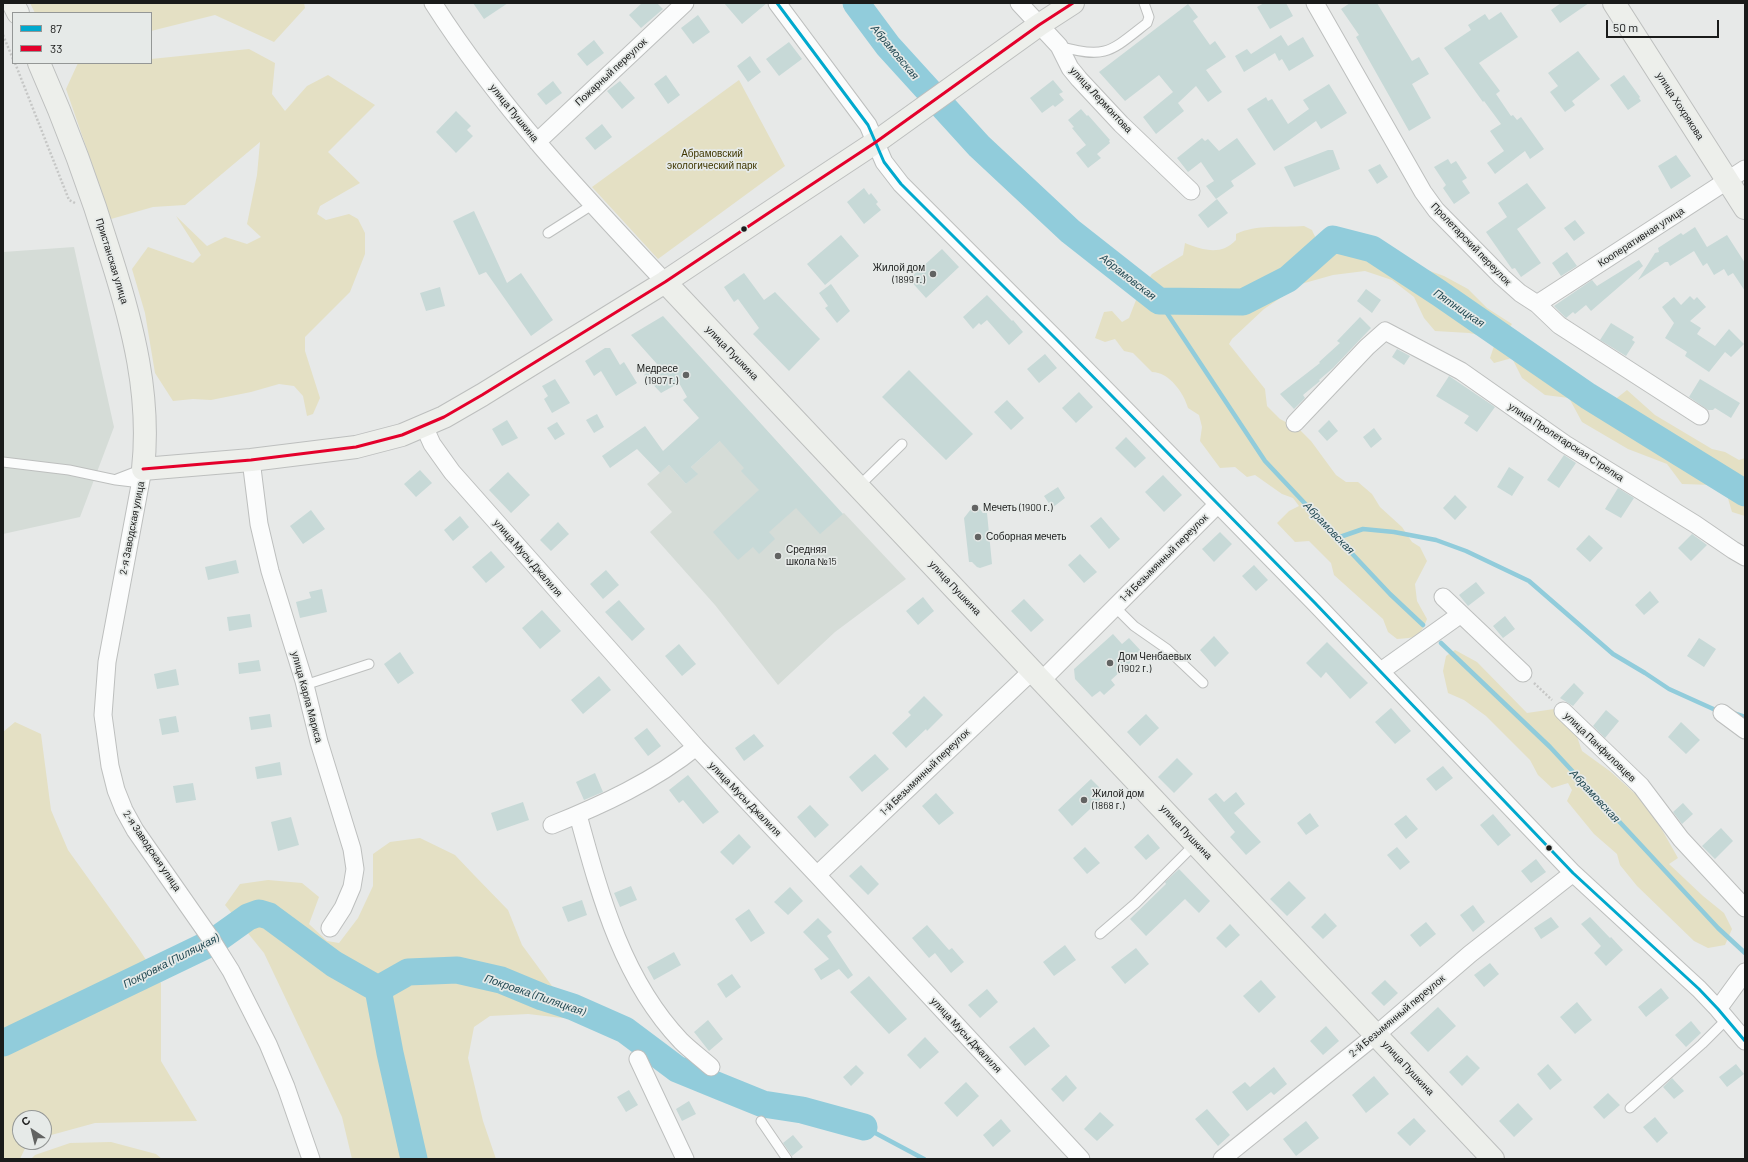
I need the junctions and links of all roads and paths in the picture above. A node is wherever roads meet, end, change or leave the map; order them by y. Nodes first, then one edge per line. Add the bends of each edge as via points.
1 (13, 3) edge
2 (433, 3) edge
3 (685, 3) edge
4 (777, 3) edge
5 (1019, 3) edge
6 (1073, 3) edge
7 (1144, 3) edge
8 (1315, 3) edge
9 (1614, 3) edge
10 (18, 12) edge
11 (1039, 25) junction
12 (3, 35) edge
13 (1059, 46) junction
14 (12, 57) edge
15 (15, 64) edge
16 (39, 64) edge
17 (537, 142) junction
18 (876, 142) junction
19 (1736, 175) edge
20 (1191, 191) dead end
21 (69, 200) dead end
22 (592, 205) junction
23 (1745, 208) edge
24 (548, 232) dead end
25 (665, 282) junction
26 (1537, 304) junction
27 (1700, 416) dead end
28 (1294, 423) dead end
29 (424, 426) junction
30 (902, 444) dead end
31 (251, 460) junction
32 (3, 462) edge
33 (142, 476) junction
34 (116, 480) junction
35 (859, 486) junction
36 (1218, 504) junction
37 (1745, 557) edge
38 (1443, 597) dead end
39 (1114, 607) junction
40 (1461, 614) junction
41 (369, 664) dead end
42 (1381, 671) junction
43 (1524, 673) joint
44 (1037, 675) junction
45 (1203, 683) dead end
46 (305, 685) junction
47 (1563, 711) joint
48 (1722, 714) dead end
49 (1745, 730) edge
50 (696, 747) junction
51 (578, 815) junction
52 (552, 825) dead end
53 (1196, 843) junction
54 (1573, 873) junction
55 (817, 875) junction
56 (1745, 908) edge
57 (330, 928) dead end
58 (1100, 934) dead end
59 (1745, 972) edge
60 (1723, 1014) junction
61 (1376, 1034) junction
62 (1745, 1041) edge
63 (638, 1059) dead end
64 (710, 1067) dead end
65 (1630, 1108) dead end
66 (762, 1121) dead end
67 (311, 1159) edge
68 (685, 1159) edge
69 (787, 1159) edge
70 (1081, 1159) edge
71 (1222, 1159) edge
72 (1493, 1159) edge

1 - 10 street
2 - 17 street, улица Пушкина via 479,68
3 - 17 street, Пожарный переулок
4 - 18 street via 868,125
5 - 11 street, улица Лермонтова
6 - 11 street
7 - 13 lane via 1149,17 1148,23 1106,52 1094,54
8 - 26 street, Пролетарский переулок via 1419,185 1436,210 1510,285
9 - 19 street, улица Хохрякова
11 - 13 street, улица Лермонтова
11 - 18 street
12 - 14 path
13 - 20 street, улица Лермонтова via 1079,79 1121,124
15 - 21 path
16 - 33 street, Пристанская улица via 79,161 120,284 134,341 145,408 146,440
17 - 22 street, улица Пушкина
18 - 25 street
18 - 36 street via 884,162 901,184
19 - 23 street, улица Хохрякова
19 - 26 street, Кооперативная улица
22 - 24 lane
22 - 25 street, улица Пушкина
25 - 29 street via 482,396
25 - 35 street, улица Пушкина
26 - 27 street, Пролетарский переулок via 1567,332
28 - 37 street, улица Пролетарская Стрелка via 1385,331 1461,372 1565,444
29 - 31 street via 402,435 356,447
29 - 50 street, улица Мусы Джалиля via 432,444 452,472
30 - 35 lane
31 - 33 street
31 - 46 street, улица Карла Маркса via 259,524 270,571
32 - 34 lane via 69,470
33 - 34 lane
33 - 34 lane
33 - 67 street, 2-я Заводская улица via 106,668 103,715 110,766 124,810 232,971 271,1051
35 - 44 street, улица Пушкина
36 - 39 street, 1-й Безымянный переулок
36 - 42 street
38 - 40 street
39 - 44 street, 1-й Безымянный переулок
39 - 45 lane via 1138,629 1168,649
40 - 42 street
40 - 43 street
41 - 46 lane
42 - 54 street
43 - 47 path, улица Панфиловцев
44 - 53 street, улица Пушкина
44 - 55 street, 1-й Безымянный переулок
46 - 57 street, улица Карла Маркса via 319,742 352,848 355,869 352,887
47 - 56 street, улица Панфиловцев via 1641,786 1681,839
48 - 49 street
50 - 51 street via 644,782
50 - 55 street, улица Мусы Джалиля
51 - 52 street
51 - 64 street via 606,912 630,968 666,1024 681,1042
53 - 58 lane
53 - 61 street, улица Пушкина
54 - 60 street
54 - 61 street, 2-й Безымянный переулок via 1470,954
55 - 70 street, улица Мусы Джалиля
59 - 60 street
60 - 62 street
60 - 65 lane via 1702,1044
61 - 71 street, 2-й Безымянный переулок
61 - 72 street, улица Пушкина
63 - 68 street
66 - 69 lane

